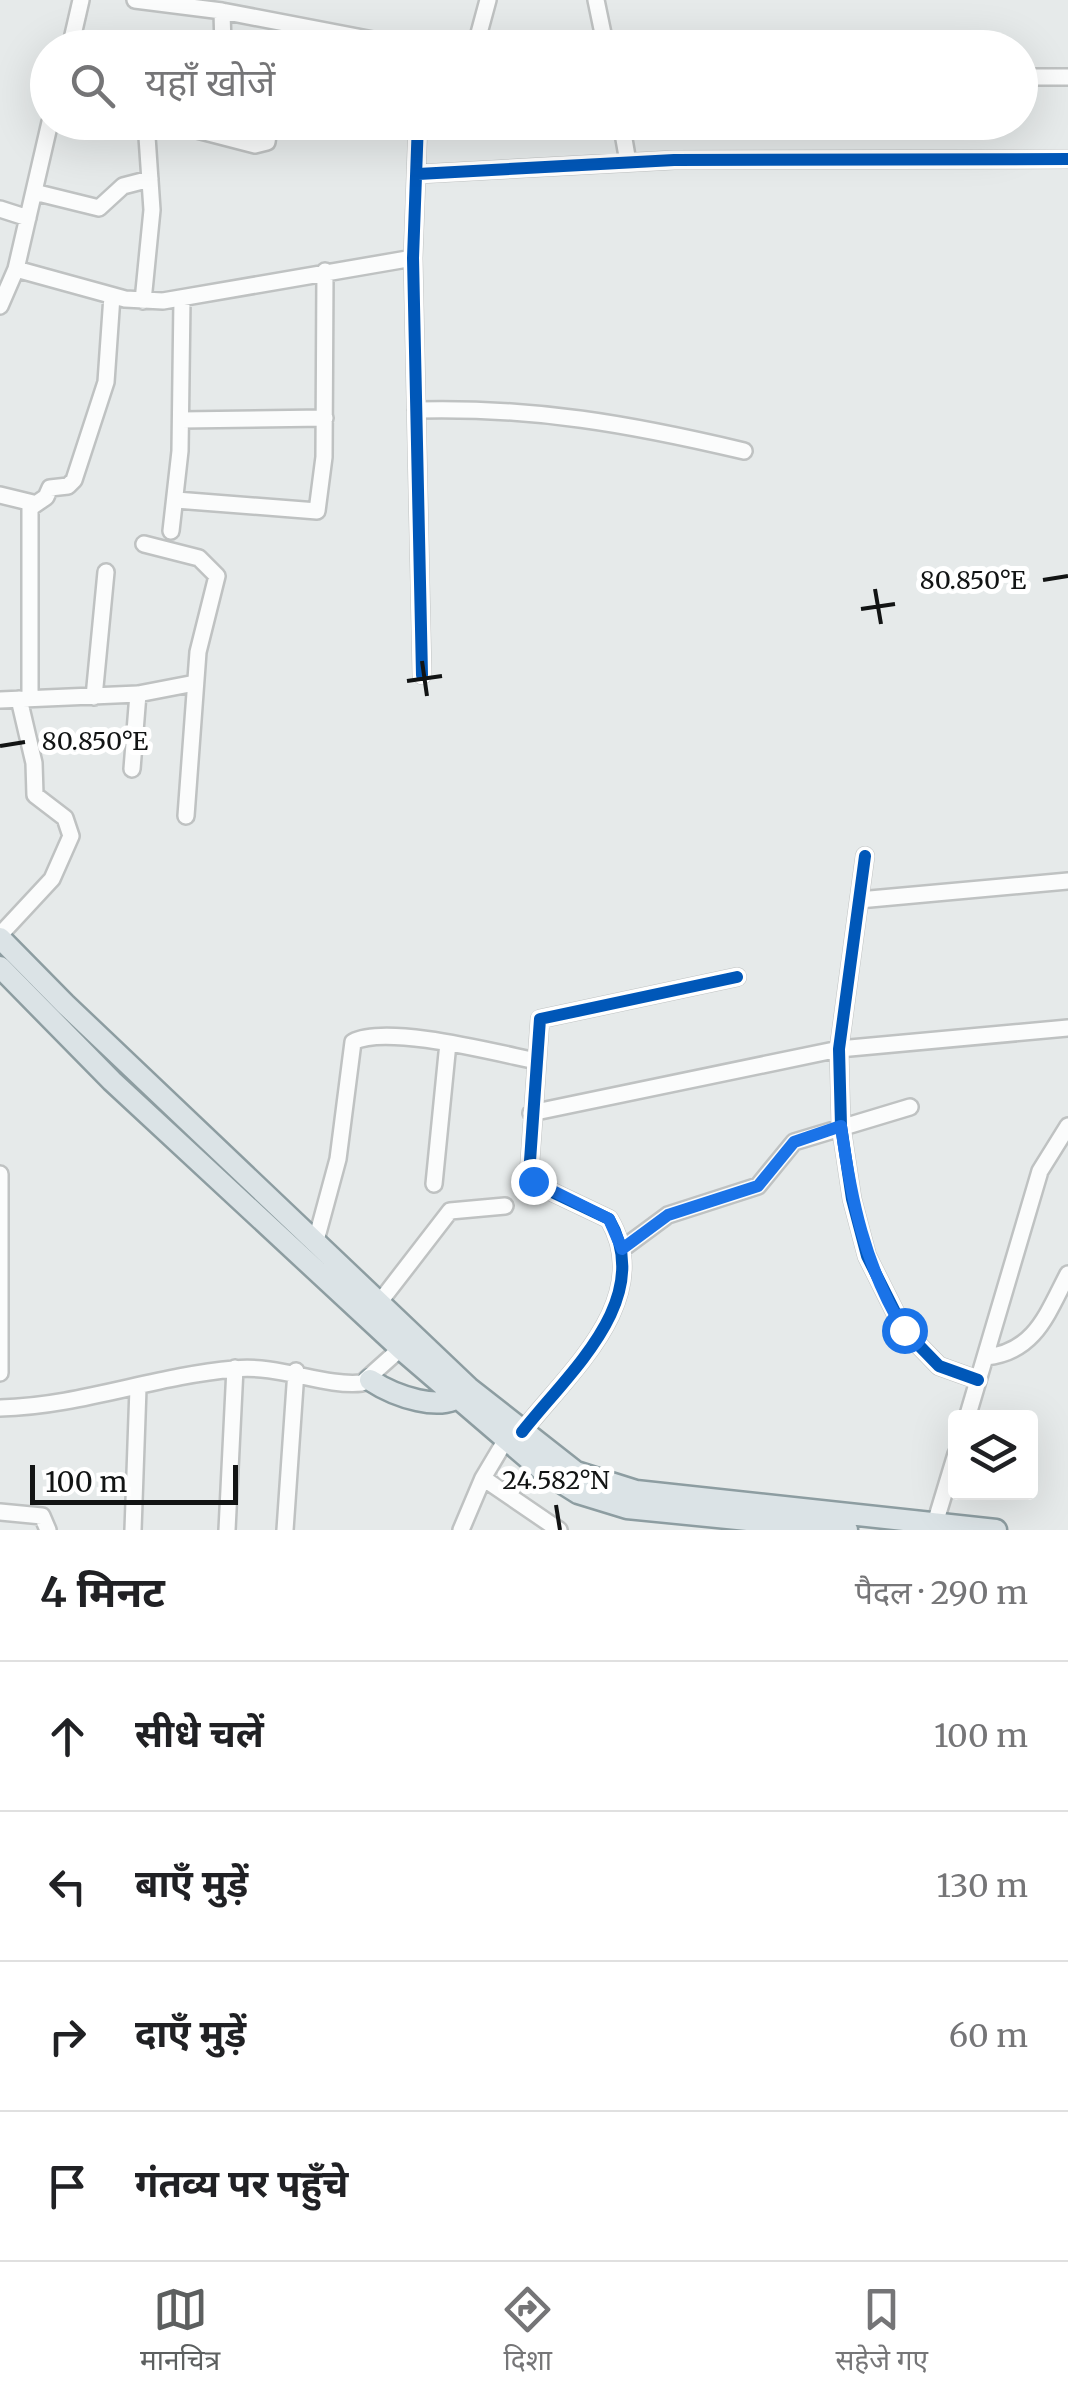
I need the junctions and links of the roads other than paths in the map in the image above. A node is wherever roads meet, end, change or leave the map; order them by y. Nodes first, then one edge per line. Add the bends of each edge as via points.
1 (81, 0) edge
2 (135, 0) edge
3 (488, 0) edge
4 (596, 0) edge
5 (222, 11) junction
6 (74, 30) edge
7 (222, 30) edge
8 (321, 30) edge
9 (480, 30) edge
10 (602, 30) edge
11 (1038, 77) edge
12 (1068, 77) edge
13 (46, 140) edge
14 (147, 140) edge
15 (236, 140) edge
16 (266, 140) edge
17 (418, 140) edge
18 (624, 140) edge
19 (1068, 159) edge
20 (628, 162) junction
21 (418, 174) junction
22 (150, 179) junction
23 (34, 192) junction
24 (0, 209) edge
25 (28, 218) junction
26 (413, 258) junction
27 (16, 268) junction
28 (326, 271) junction
29 (112, 296) junction
30 (182, 298) junction
31 (144, 301) junction
32 (0, 306) edge
33 (416, 410) junction
34 (325, 418) junction
35 (181, 420) junction
36 (744, 451) dead end
37 (0, 495) edge
38 (176, 500) junction
39 (33, 503) junction
40 (172, 531) dead end
41 (144, 544) dead end
42 (106, 572) dead end
43 (422, 675) dead end
44 (195, 683) junction
45 (138, 694) junction
46 (94, 697) junction
47 (24, 699) junction
48 (0, 700) edge
49 (132, 769) dead end
50 (186, 816) dead end
51 (865, 856) dead end
52 (1068, 881) edge
53 (859, 900) junction
54 (0, 936) edge
55 (0, 967) edge
56 (736, 977) dead end
57 (1068, 1028) edge
58 (448, 1043) junction
59 (839, 1050) junction
60 (536, 1061) junction
61 (910, 1108) dead end
62 (531, 1112) junction
63 (841, 1126) junction
64 (1068, 1126) edge
65 (0, 1174) edge
66 (434, 1184) dead end
67 (505, 1206) dead end
68 (315, 1244) junction
69 (622, 1249) junction
70 (1068, 1274) edge
71 (0, 1277) edge
72 (379, 1303) junction
73 (408, 1342) junction
74 (986, 1357) junction
75 (235, 1368) junction
76 (296, 1371) junction
77 (0, 1372) edge
78 (370, 1380) junction
79 (978, 1380) junction
80 (138, 1388) junction
81 (464, 1393) junction
82 (0, 1408) edge
83 (969, 1410) edge
84 (514, 1437) junction
85 (482, 1478) junction
86 (948, 1479) edge
87 (0, 1512) edge
88 (770, 1526) edge
89 (933, 1526) edge
90 (959, 1528) edge
91 (48, 1530) edge
92 (133, 1530) edge
93 (228, 1530) edge
94 (285, 1530) edge
95 (462, 1530) edge
96 (559, 1530) edge
97 (848, 1530) edge
98 (996, 1530) edge

1 - 6 street
2 - 5 street
3 - 9 street
4 - 10 street
5 - 7 street
5 - 8 street
11 - 12 street
13 - 23 street
14 - 22 street
15 - 16 street
17 - 21 street
18 - 20 street
19 - 20 street
20 - 21 street
21 - 26 street
22 - 23 street via 123,186 99,208
22 - 31 street
23 - 25 street
24 - 25 street
25 - 27 street
26 - 28 street
26 - 33 street
27 - 29 street
27 - 32 street
28 - 30 street
28 - 34 street
29 - 31 street
29 - 39 street via 106,382 74,480
30 - 31 street
30 - 35 street
33 - 36 street via 582,416
33 - 43 street
34 - 35 street
34 - 38 street via 317,511
35 - 38 street
37 - 39 street
38 - 40 street
39 - 47 street
41 - 44 street via 188,553 208,562 218,576
42 - 46 street
44 - 45 street
44 - 50 street
45 - 46 street
45 - 49 street
46 - 47 street
47 - 48 street
47 - 54 street via 35,796 65,818 71,836 52,879
51 - 53 street
52 - 53 street
53 - 59 street
54 - 68 main road
55 - 73 main road via 112,1081
56 - 60 street via 545,1016
57 - 59 street
58 - 60 street
58 - 66 street
58 - 68 street via 372,1037 353,1042 338,1159
59 - 62 street
59 - 63 street
60 - 62 street
61 - 63 street
62 - 69 street via 533,1181 609,1219
63 - 69 street via 794,1142 758,1186 668,1215
63 - 79 street via 852,1199 886,1300 921,1352
64 - 74 street via 1040,1171
65 - 71 street
67 - 72 street via 450,1211
68 - 72 main road
69 - 84 street via 616,1308
70 - 74 street via 1028,1342
71 - 77 street
72 - 73 main road
73 - 78 street
73 - 81 main road
74 - 79 street
75 - 76 street
75 - 80 street
75 - 93 street
76 - 78 street via 355,1384
76 - 94 street
78 - 81 main road via 428,1400
79 - 83 street
80 - 82 street via 63,1405
80 - 92 street
81 - 84 main road
84 - 85 street
84 - 88 main road via 543,1471 599,1502
84 - 89 main road via 619,1487
85 - 95 street
85 - 96 street
86 - 89 street
87 - 91 street via 42,1516
88 - 97 main road
89 - 90 main road
90 - 98 main road

